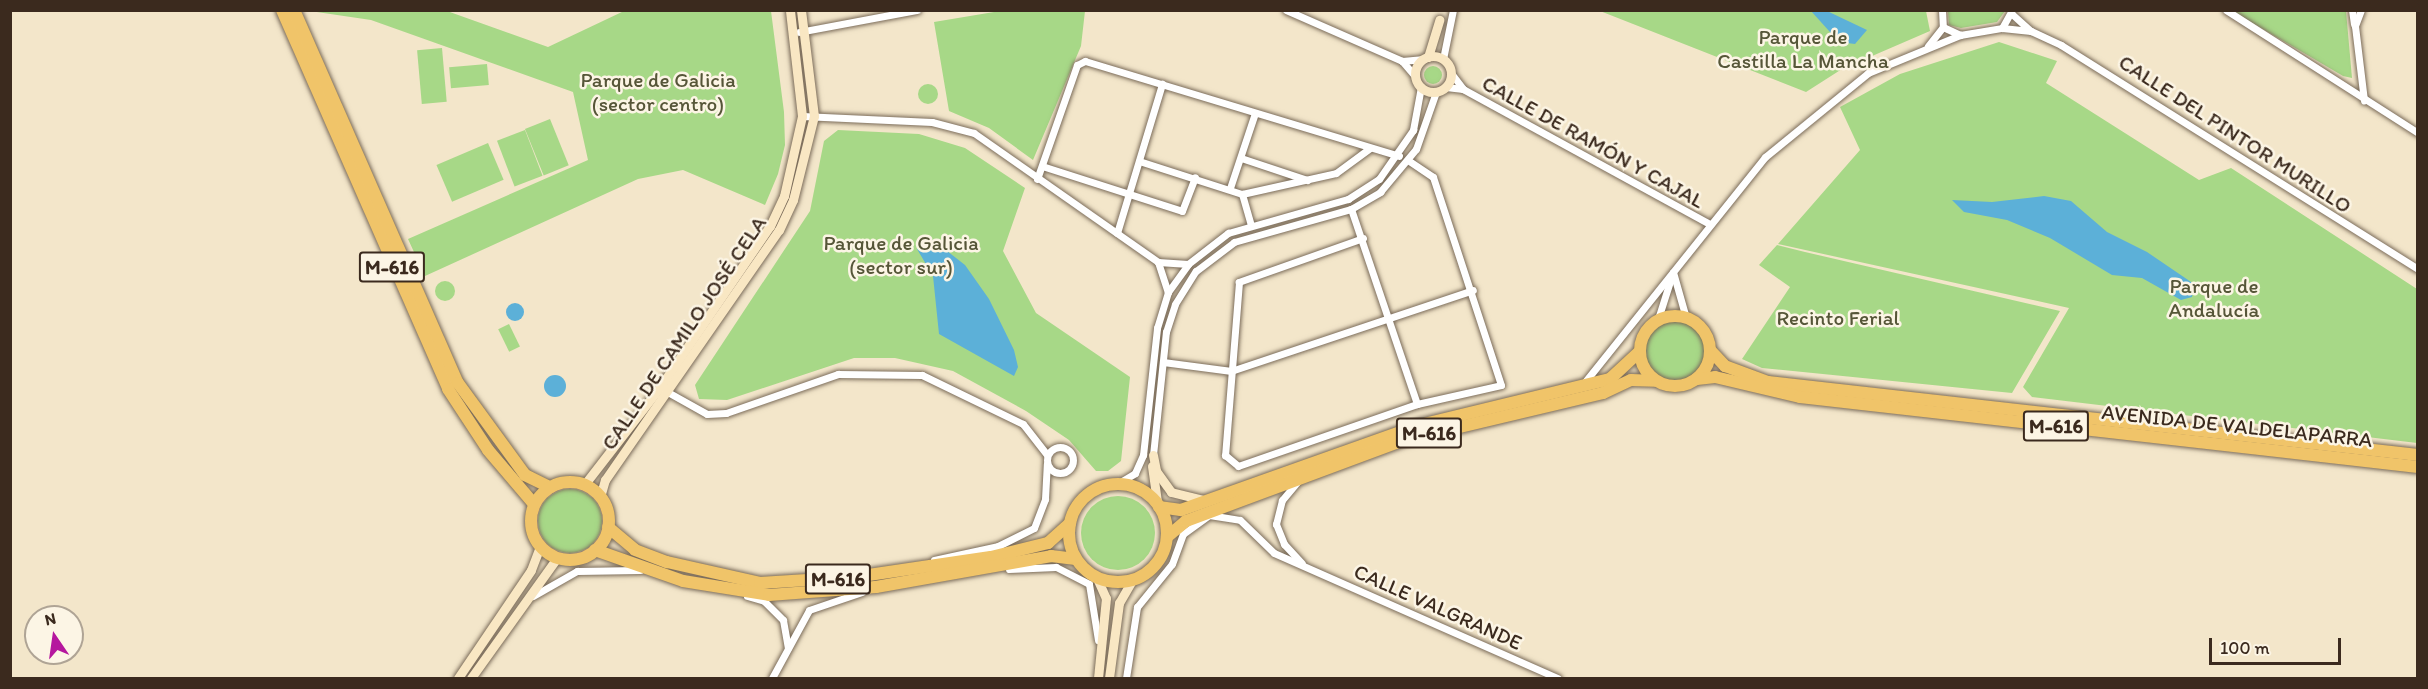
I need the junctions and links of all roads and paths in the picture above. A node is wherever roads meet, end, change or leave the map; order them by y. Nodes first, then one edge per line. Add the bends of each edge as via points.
1 (282, 10) edge
2 (294, 10) edge
3 (790, 10) edge
4 (801, 10) edge
5 (917, 10) edge
6 (1286, 10) edge
7 (1453, 10) edge
8 (2226, 10) edge
9 (2352, 10) edge
10 (2361, 10) edge
11 (1941, 11) edge
12 (2012, 13) edge
13 (1440, 15) edge
14 (2355, 26) junction
15 (1943, 27) junction
16 (2002, 28) junction
17 (805, 31) junction
18 (2031, 31) junction
19 (794, 33) junction
20 (1960, 36) junction
21 (1928, 46) junction
22 (1426, 58) junction
23 (1443, 59) junction
24 (1402, 61) junction
25 (1451, 73) junction
26 (1415, 76) junction
27 (1162, 84) junction
28 (1421, 87) junction
29 (1446, 87) junction
30 (1463, 89) junction
31 (1436, 92) junction
32 (2364, 100) junction
33 (1255, 112) junction
34 (802, 116) junction
35 (814, 116) junction
36 (2418, 133) edge
37 (1370, 148) junction
38 (1399, 156) junction
39 (1241, 158) junction
40 (1139, 161) junction
41 (1409, 161) junction
42 (1042, 165) junction
43 (1195, 177) junction
44 (1037, 179) junction
45 (1310, 181) junction
46 (1230, 188) junction
47 (1242, 194) junction
48 (1128, 196) junction
49 (1351, 209) junction
50 (1708, 224) junction
51 (1251, 225) junction
52 (1117, 233) junction
53 (1363, 238) junction
54 (1158, 262) junction
55 (1188, 264) junction
56 (2418, 269) edge
57 (1672, 272) junction
58 (1473, 290) junction
59 (1168, 292) junction
60 (1686, 318) junction
61 (1390, 320) junction
62 (1657, 321) junction
63 (1640, 351) junction
64 (1711, 351) junction
65 (1163, 362) junction
66 (1231, 371) junction
67 (1697, 379) junction
68 (1656, 381) junction
69 (663, 389) junction
70 (1578, 389) junction
71 (1417, 404) junction
72 (1866, 404) junction
73 (1884, 416) dead end
74 (1047, 455) junction
75 (1153, 455) junction
76 (2418, 455) edge
77 (1047, 464) junction
78 (2418, 467) edge
79 (1300, 480) junction
80 (1117, 484) junction
81 (584, 485) junction
82 (550, 488) junction
83 (600, 497) junction
84 (1207, 501) junction
85 (534, 504) junction
86 (1158, 505) junction
87 (1209, 515) junction
88 (1070, 523) junction
89 (608, 527) junction
90 (1167, 537) junction
91 (540, 546) junction
92 (595, 550) junction
93 (557, 558) junction
94 (1076, 558) junction
95 (1304, 564) junction
96 (965, 572) junction
97 (664, 574) junction
98 (1096, 576) junction
99 (855, 577) junction
100 (1133, 579) junction
101 (876, 587) junction
102 (724, 590) junction
103 (517, 610) junction
104 (788, 651) junction
105 (1100, 664) junction
106 (458, 678) edge
107 (471, 678) edge
108 (772, 678) edge
109 (1098, 678) edge
110 (1109, 678) edge
111 (1126, 678) edge
112 (1558, 678) edge

1 - 85 highway, M-616 via 447,388 482,441
2 - 82 highway, M-616 via 458,383 525,475
3 - 19 street, CALLE DE CAMILO JOSÉ CELA
4 - 17 street, CALLE DE CAMILO JOSÉ CELA
5 - 17 street
6 - 24 street
7 - 23 street
8 - 32 street
9 - 14 street
10 - 14 street
11 - 15 street
12 - 16 street
12 - 18 street, CALLE DEL PINTOR MURILLO
13 - 22 street
14 - 32 street
15 - 20 street
15 - 21 street
16 - 18 street, CALLE DEL PINTOR MURILLO
16 - 20 street, CALLE DEL PINTOR MURILLO
17 - 19 street
17 - 35 street, CALLE DE CAMILO JOSÉ CELA
18 - 56 street, CALLE DEL PINTOR MURILLO via 2108,72
19 - 34 street, CALLE DE CAMILO JOSÉ CELA
20 - 21 street, CALLE DEL PINTOR MURILLO
21 - 50 street, CALLE DEL PINTOR MURILLO via 1868,72 1765,157
22 - 23 street
22 - 24 street
22 - 26 street
23 - 25 street
24 - 26 street
25 - 29 street
25 - 30 street, CALLE DE RAMÓN Y CAJAL
26 - 28 street
27 - 33 street
27 - 40 street
27 - 42 street via 1080,62
28 - 31 street
28 - 38 street via 1419,112
29 - 30 street, CALLE DE RAMÓN Y CAJAL
29 - 31 street
30 - 50 street, CALLE DE RAMÓN Y CAJAL
31 - 41 street
32 - 36 street
33 - 37 street
33 - 39 street
34 - 35 street
34 - 69 street, CALLE DE CAMILO JOSÉ CELA via 784,196 770,226
35 - 44 street via 942,124 974,134
35 - 69 street, CALLE DE CAMILO JOSÉ CELA via 793,200 779,230
37 - 38 street
37 - 45 street via 1336,173
38 - 51 street via 1379,179 1348,199
39 - 45 street
39 - 46 street
40 - 43 street
40 - 48 street
41 - 49 street via 1380,192
41 - 58 street via 1433,177
42 - 44 street
42 - 48 street
43 - 46 street
43 - 48 street via 1182,211
44 - 52 street
45 - 47 street
46 - 47 street
47 - 51 street
48 - 52 street
49 - 53 street
49 - 65 street via 1245,238 1213,255 1175,304
50 - 57 street, CALLE DEL PINTOR MURILLO
51 - 55 street via 1217,239
52 - 54 street
53 - 61 street
53 - 66 street via 1239,282
54 - 55 street
54 - 59 street
55 - 59 street
57 - 60 street
57 - 62 street
57 - 70 street, CALLE DEL PINTOR MURILLO
58 - 61 street
58 - 71 street via 1501,385
59 - 80 street via 1157,328 1143,455 1134,473
60 - 62 highway
60 - 64 highway, M-616 via 1704,330
61 - 66 street
61 - 71 street
62 - 63 highway, M-616
63 - 68 highway
63 - 70 highway, M-616 via 1610,379
64 - 67 highway
64 - 76 highway, AVENIDA DE VALDELAPARRA / M-616 via 1725,366 1768,382
65 - 66 street
65 - 75 street
66 - 71 street via 1225,455 1238,466
67 - 68 highway, M-616 via 1677,387
67 - 72 highway, AVENIDA DE VALDELAPARRA / M-616 via 1715,377 1761,391
68 - 79 highway, M-616 via 1631,380 1603,393 1462,423
69 - 74 street via 706,414 726,413 838,374 905,372 940,380 1023,424
69 - 81 street, CALLE DE CAMILO JOSÉ CELA
69 - 83 street, CALLE DE CAMILO JOSÉ CELA via 605,480
70 - 84 highway, M-616 via 1420,425
72 - 73 highway
72 - 78 highway, AVENIDA DE VALDELAPARRA / M-616
74 - 77 street
74 - 77 street via 1065,448 1072,462 1061,473
75 - 84 street via 1156,471 1171,492
75 - 86 street via 1151,487
77 - 99 street via 1045,499 1034,528 998,546
79 - 87 highway, M-616
79 - 95 street via 1282,500 1276,525 1284,544
80 - 86 highway, M-616 via 1146,492
80 - 88 highway, M-616 via 1087,495
81 - 82 highway
81 - 83 highway
82 - 85 highway
83 - 89 highway
84 - 86 highway, M-616 via 1181,510
85 - 91 highway via 531,526
86 - 90 highway
87 - 90 highway, M-616 via 1176,526
87 - 95 street, CALLE VALGRANDE via 1240,520 1274,553
87 - 111 street via 1183,534 1172,564 1137,607
88 - 94 highway
88 - 99 highway, M-616 via 1048,543
89 - 92 highway
89 - 99 highway, M-616 via 635,550 701,572 760,583
90 - 100 highway via 1156,563
91 - 93 highway
91 - 106 street via 531,570
92 - 93 highway via 577,559
92 - 97 highway, M-616
93 - 103 street
94 - 96 highway, M-616 via 1051,556
94 - 98 highway
95 - 112 street, CALLE VALGRANDE
96 - 101 highway, M-616
96 - 105 street via 1039,566 1071,572 1089,584 1095,601
97 - 102 highway, M-616
97 - 103 street via 601,567 577,571
98 - 100 highway
98 - 105 street via 1106,598
100 - 110 street via 1119,603
101 - 102 highway, M-616 via 799,595
101 - 104 street via 809,610
102 - 104 street via 774,609 783,620
103 - 107 street
104 - 108 street
105 - 109 street

